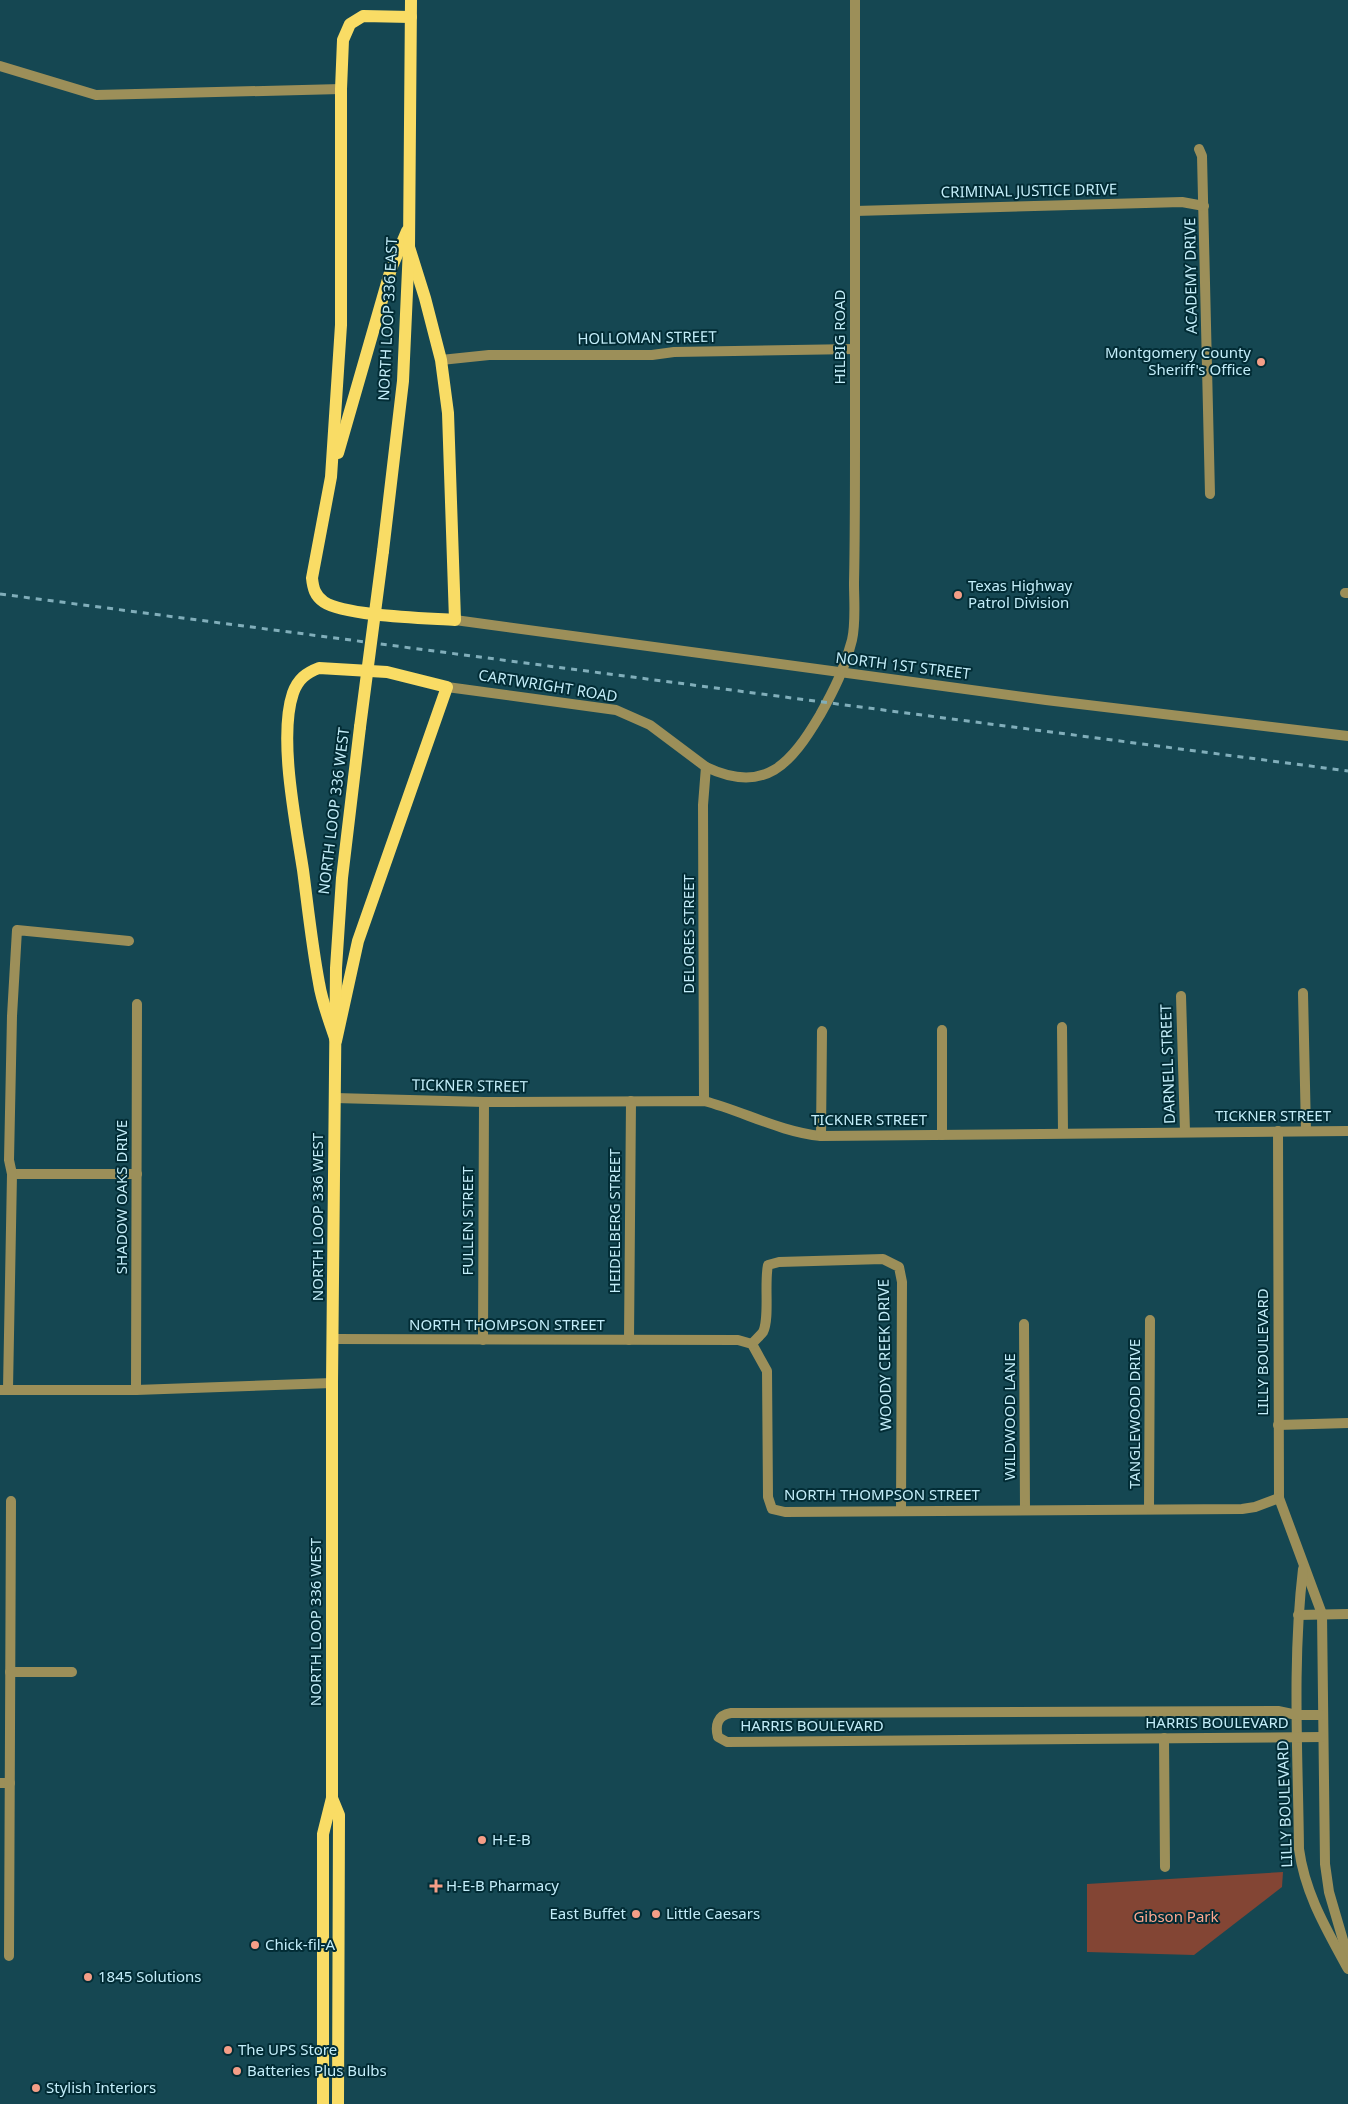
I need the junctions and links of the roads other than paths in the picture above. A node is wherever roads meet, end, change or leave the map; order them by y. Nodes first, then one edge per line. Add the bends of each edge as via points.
1 (411, 0) edge
2 (855, 0) edge
3 (411, 17) junction
4 (0, 66) edge
5 (341, 89) junction
6 (1199, 149) dead end
7 (1204, 206) junction
8 (855, 211) junction
9 (409, 224) junction
10 (409, 246) junction
11 (855, 349) junction
12 (441, 360) junction
13 (331, 477) junction
14 (1210, 494) dead end
15 (455, 620) junction
16 (372, 639) joint
17 (843, 673) junction
18 (447, 687) junction
19 (1348, 736) edge
20 (706, 767) junction
21 (129, 941) dead end
22 (1303, 993) dead end
23 (1181, 996) dead end
24 (137, 1004) dead end
25 (1062, 1027) dead end
26 (942, 1030) dead end
27 (822, 1031) dead end
28 (336, 1041) junction
29 (335, 1098) junction
30 (631, 1101) junction
31 (704, 1101) junction
32 (484, 1102) junction
33 (1278, 1131) junction
34 (1306, 1131) junction
35 (1348, 1131) edge
36 (1185, 1132) junction
37 (1063, 1133) junction
38 (942, 1135) junction
39 (821, 1136) junction
40 (5, 1160) edge
41 (12, 1174) junction
42 (137, 1174) junction
43 (1150, 1320) dead end
44 (1024, 1324) dead end
45 (334, 1339) junction
46 (483, 1340) junction
47 (629, 1340) junction
48 (752, 1344) junction
49 (332, 1383) junction
50 (4, 1390) edge
51 (136, 1390) junction
52 (1348, 1423) edge
53 (1278, 1424) junction
54 (1279, 1498) junction
55 (11, 1501) dead end
56 (1149, 1508) junction
57 (901, 1510) junction
58 (1026, 1510) junction
59 (1304, 1568) junction
60 (1298, 1614) junction
61 (1322, 1614) junction
62 (1348, 1614) edge
63 (10, 1672) junction
64 (72, 1672) dead end
65 (1297, 1715) junction
66 (1322, 1715) junction
67 (1298, 1737) junction
68 (1322, 1737) junction
69 (1164, 1738) junction
70 (5, 1783) edge
71 (332, 1798) junction
72 (322, 1867) junction
73 (1165, 1867) dead end
74 (339, 1932) junction
75 (322, 1938) junction
76 (9, 1956) dead end
77 (1348, 1957) edge
78 (1348, 1969) edge
79 (339, 1976) junction
80 (323, 2104) edge
81 (338, 2104) edge

1 - 3 main road, NORTH LOOP 336 EAST
2 - 8 street, HILBIG ROAD
3 - 5 main road via 364,16 350,24 341,50
3 - 9 main road, NORTH LOOP 336 EAST
4 - 5 street via 96,95
5 - 13 main road via 341,325
6 - 7 street, ACADEMY DRIVE
7 - 8 street, CRIMINAL JUSTICE DRIVE via 1182,202
7 - 14 street, ACADEMY DRIVE
8 - 11 street, HILBIG ROAD
9 - 10 main road, NORTH LOOP 336 EAST
9 - 13 main road via 391,269
10 - 12 main road
10 - 16 main road, NORTH LOOP 336 EAST, bridge via 403,381
11 - 12 street, HOLLOMAN STREET via 652,355 489,355
11 - 17 street, HILBIG ROAD via 853,637
12 - 15 main road via 448,412
13 - 15 main road via 312,578 318,597 341,608
15 - 17 street, NORTH 1ST STREET
16 - 28 main road, NORTH LOOP 336 WEST, bridge via 339,908
17 - 19 street, NORTH 1ST STREET
17 - 20 street, CARTWRIGHT ROAD via 806,738 776,769 744,779
18 - 20 street, CARTWRIGHT ROAD via 616,710 650,725
18 - 28 main road via 358,941
18 - 28 main road via 388,672 319,668 308,672 297,684 293,695 289,755 292,794 319,985
20 - 31 street, DELORES STREET via 703,805
21 - 40 street via 17,930
22 - 34 street
23 - 36 street, DARNELL STREET
24 - 42 street, SHADOW OAKS DRIVE
25 - 37 street
26 - 38 street
27 - 39 street
28 - 29 main road, NORTH LOOP 336 WEST
29 - 32 street, TICKNER STREET
29 - 45 main road, NORTH LOOP 336 WEST
30 - 31 street, TICKNER STREET
30 - 32 street, TICKNER STREET
30 - 47 street, HEIDELBERG STREET
31 - 39 street, TICKNER STREET via 800,1134
32 - 46 street, FULLEN STREET
33 - 34 street, TICKNER STREET
33 - 36 street, TICKNER STREET
33 - 53 street, LILLY BOULEVARD
34 - 35 street, TICKNER STREET
36 - 37 street, TICKNER STREET
37 - 38 street, TICKNER STREET
38 - 39 street, TICKNER STREET
40 - 41 street
41 - 42 street
41 - 50 street
42 - 51 street, SHADOW OAKS DRIVE
43 - 56 street, TANGLEWOOD DRIVE
44 - 58 street, WILDWOOD LANE
45 - 46 street, NORTH THOMPSON STREET
45 - 49 main road, NORTH LOOP 336 WEST
46 - 47 street, NORTH THOMPSON STREET
47 - 48 street, NORTH THOMPSON STREET via 738,1340
48 - 57 street, NORTH THOMPSON STREET via 766,1371 768,1497 772,1509 785,1512
48 - 57 street, WOODY CREEK DRIVE via 762,1333 766,1321 768,1265 883,1259 898,1267 902,1282
49 - 51 street
49 - 71 main road, NORTH LOOP 336 WEST
50 - 51 street
52 - 53 street
53 - 54 street, LILLY BOULEVARD
54 - 56 street, NORTH THOMPSON STREET via 1242,1509
54 - 59 street, LILLY BOULEVARD
55 - 63 street
56 - 58 street, NORTH THOMPSON STREET
57 - 58 street, NORTH THOMPSON STREET
59 - 60 street, LILLY BOULEVARD
59 - 61 street, LILLY BOULEVARD
60 - 61 street
60 - 65 street, LILLY BOULEVARD
61 - 62 street
61 - 66 street, LILLY BOULEVARD
63 - 64 street
63 - 70 street
65 - 66 street, HARRIS BOULEVARD
65 - 67 street, LILLY BOULEVARD
65 - 69 street, HARRIS BOULEVARD via 1278,1711 731,1713 718,1720 716,1729 718,1737 727,1742
66 - 68 street, LILLY BOULEVARD
67 - 68 street, HARRIS BOULEVARD
67 - 69 street, HARRIS BOULEVARD
67 - 78 street, LILLY BOULEVARD via 1302,1870 1309,1893
68 - 77 street, LILLY BOULEVARD via 1325,1864 1329,1892
69 - 73 street
70 - 76 street
71 - 72 main road, NORTH LOOP 336 WEST via 323,1834
71 - 74 main road, NORTH LOOP 336 WEST via 339,1815
72 - 74 main road via 330,1880 330,1926
72 - 75 main road, NORTH LOOP 336 WEST
74 - 79 main road, NORTH LOOP 336 WEST
75 - 79 main road
75 - 80 main road, NORTH LOOP 336 WEST
79 - 81 main road, NORTH LOOP 336 WEST

